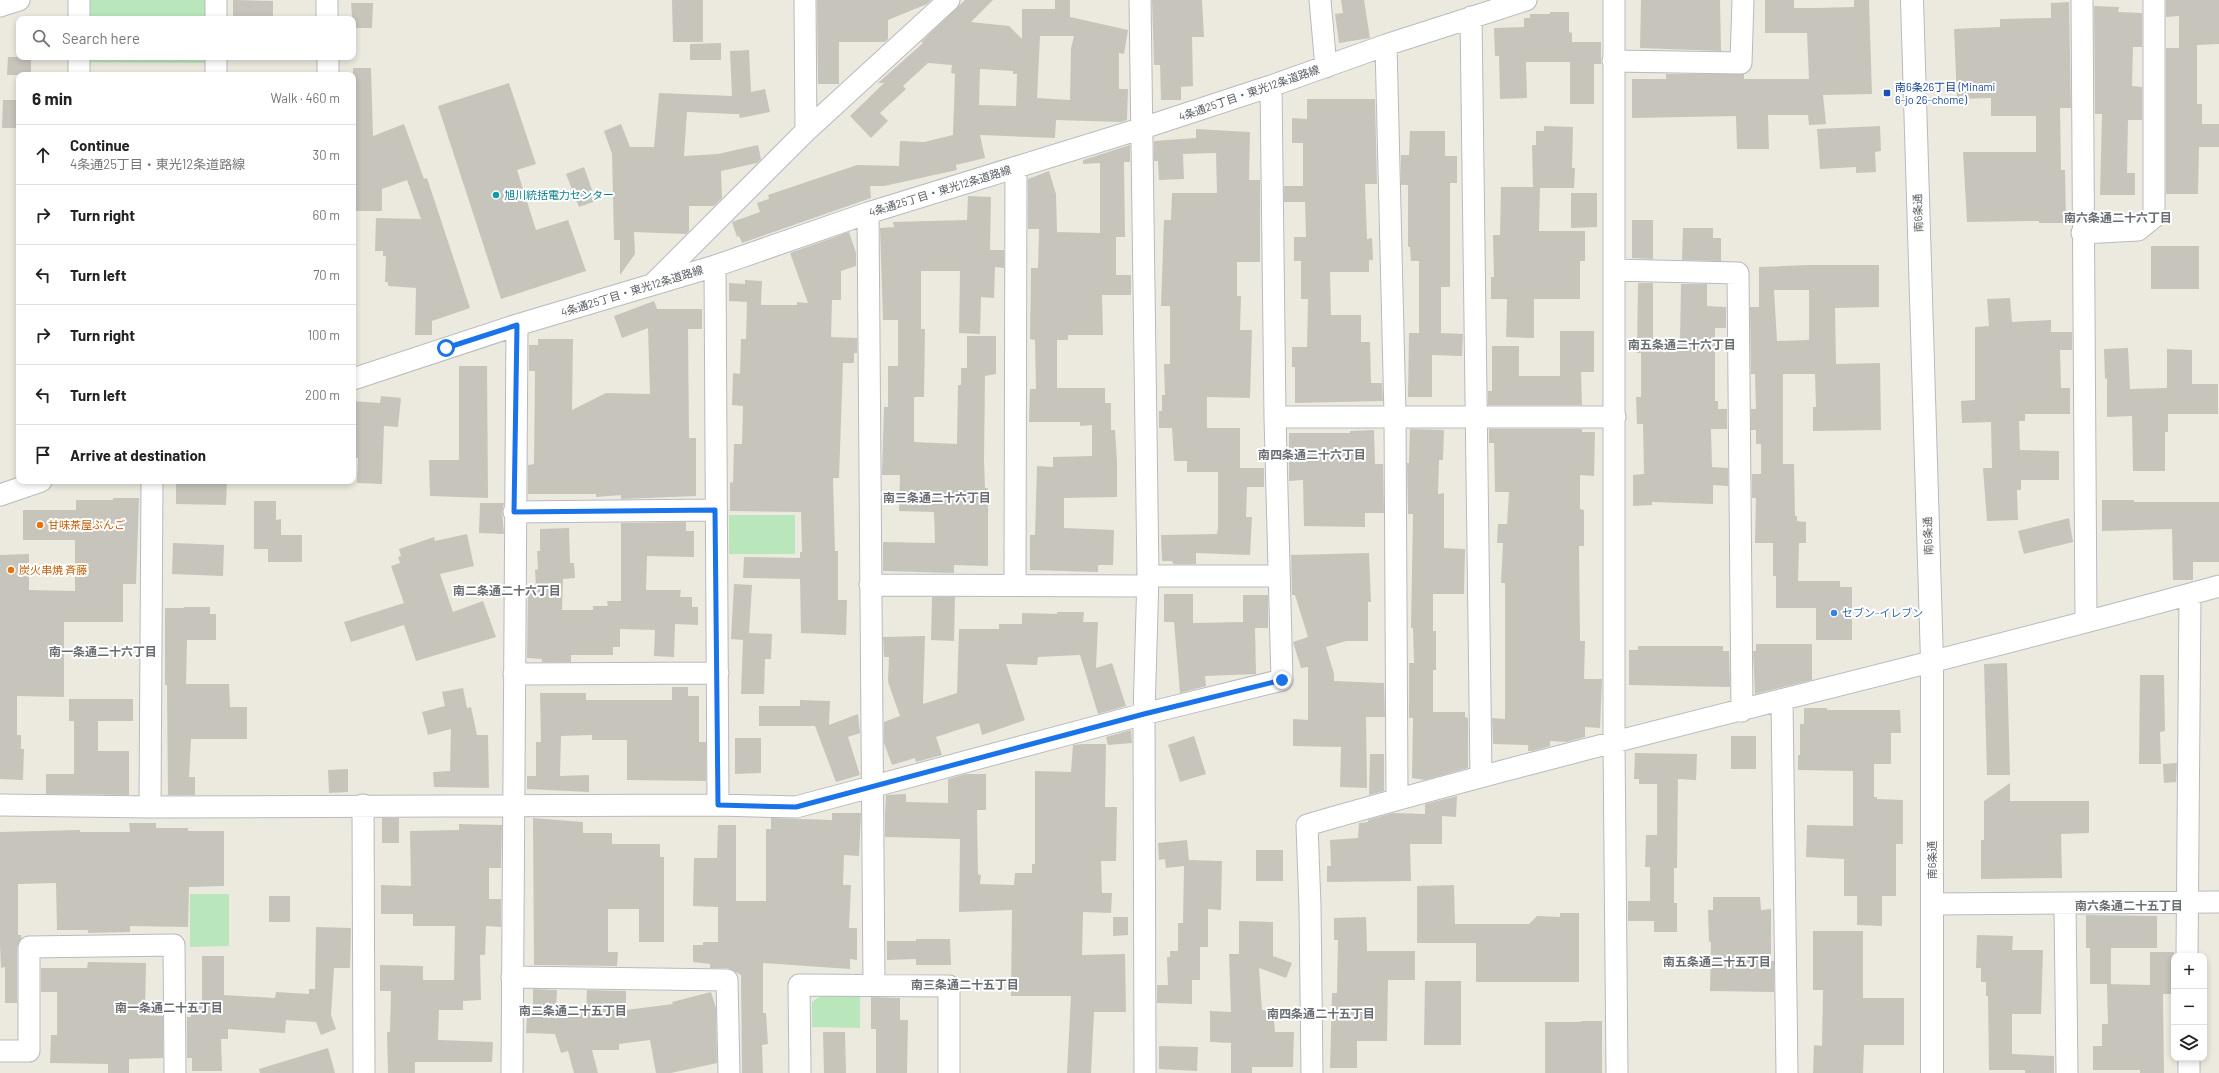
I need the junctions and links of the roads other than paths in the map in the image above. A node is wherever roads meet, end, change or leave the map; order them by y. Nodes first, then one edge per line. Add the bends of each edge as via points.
1 (19, 0) edge
2 (80, 0) edge
3 (216, 0) edge
4 (327, 0) edge
5 (805, 0) edge
6 (1140, 0) edge
7 (1320, 0) edge
8 (1526, 0) edge
9 (1614, 0) edge
10 (1743, 0) edge
11 (1912, 0) edge
12 (2082, 0) edge
13 (2154, 0) edge
14 (946, 2) edge
15 (0, 6) edge
16 (1479, 10) edge
17 (79, 16) edge
18 (216, 16) edge
19 (327, 16) edge
20 (1386, 45) junction
21 (79, 60) edge
22 (216, 60) edge
23 (328, 60) edge
24 (1613, 61) junction
25 (1326, 67) junction
26 (79, 72) edge
27 (216, 72) edge
28 (328, 72) edge
29 (1271, 86) junction
30 (1143, 128) junction
31 (806, 131) junction
32 (1016, 167) junction
33 (868, 213) junction
34 (2082, 233) junction
35 (715, 266) junction
36 (1614, 270) junction
37 (651, 286) junction
38 (517, 325) junction
39 (356, 378) edge
40 (1395, 415) junction
41 (1477, 416) junction
42 (1275, 417) junction
43 (1615, 417) junction
44 (32, 484) edge
45 (152, 484) edge
46 (0, 495) edge
47 (715, 510) junction
48 (514, 512) junction
49 (1279, 576) junction
50 (1147, 581) junction
51 (870, 585) junction
52 (1015, 585) junction
53 (2219, 586) edge
54 (2190, 594) junction
55 (2086, 621) junction
56 (1932, 660) junction
57 (718, 673) junction
58 (514, 674) junction
59 (1782, 700) junction
60 (1742, 711) junction
61 (1144, 714) junction
62 (1614, 743) junction
63 (1481, 776) junction
64 (871, 787) junction
65 (1397, 799) junction
66 (0, 805) edge
67 (363, 805) junction
68 (515, 805) junction
69 (718, 805) junction
70 (150, 807) junction
71 (2219, 902) edge
72 (2187, 903) junction
73 (1932, 904) junction
74 (2065, 904) junction
75 (2187, 953) edge
76 (512, 978) junction
77 (874, 985) junction
78 (0, 1051) edge
79 (2189, 1061) edge
80 (175, 1073) edge
81 (364, 1073) edge
82 (512, 1073) edge
83 (729, 1073) edge
84 (800, 1073) edge
85 (949, 1073) edge
86 (1145, 1073) edge
87 (1312, 1073) edge
88 (1617, 1073) edge
89 (1787, 1073) edge
90 (1932, 1073) edge
91 (2067, 1073) edge
92 (2189, 1073) edge

1 - 15 street
2 - 17 street
3 - 18 street
4 - 19 street
5 - 31 street
6 - 30 street
7 - 25 street
8 - 16 street, 4条通25丁目・東光12条道路線
9 - 24 street
10 - 24 street via 1741,63
11 - 56 street, 南6条通
12 - 34 street
13 - 34 street via 2154,217 2138,230
14 - 31 street
16 - 20 street, 4条通25丁目・東光12条道路線
16 - 41 street
20 - 25 street, 4条通25丁目・東光12条道路線
20 - 40 street
21 - 26 street
22 - 27 street
23 - 28 street
24 - 36 street
25 - 29 street, 4条通25丁目・東光12条道路線
29 - 30 street, 4条通25丁目・東光12条道路線
29 - 42 street
30 - 32 street, 4条通25丁目・東光12条道路線
30 - 50 street
31 - 37 street
32 - 33 street, 4条通25丁目・東光12条道路線
32 - 52 street
33 - 35 street, 4条通25丁目・東光12条道路線
33 - 51 street
34 - 55 street
35 - 37 street, 4条通25丁目・東光12条道路線
35 - 47 street
36 - 43 street
36 - 60 street via 1738,273
37 - 38 street, 4条通25丁目・東光12条道路線
38 - 39 street, 4条通25丁目・東光12条道路線
38 - 48 street
40 - 41 street
40 - 42 street
40 - 65 street
41 - 43 street
41 - 63 street
42 - 49 street
43 - 62 street
44 - 46 street
45 - 70 street
47 - 48 street
47 - 57 street
48 - 58 street
49 - 50 street
49 - 61 street via 1282,680
50 - 52 street
50 - 61 street
51 - 52 street
51 - 64 street
53 - 54 street
54 - 55 street
54 - 72 street
55 - 56 street
56 - 59 street
56 - 73 street, 南6条通
57 - 58 street
57 - 69 street
58 - 68 street
59 - 60 street
59 - 89 street
60 - 62 street
61 - 64 street
61 - 86 street
62 - 63 street
62 - 88 street
63 - 65 street
64 - 69 street via 796,807
64 - 77 street
65 - 87 street via 1306,825 1310,907
66 - 70 street
67 - 68 street
67 - 70 street
67 - 81 street
68 - 69 street
68 - 76 street
71 - 72 street
72 - 74 street
72 - 75 street
73 - 74 street
73 - 90 street, 南6条通
74 - 91 street
76 - 82 street
76 - 83 street via 727,980
77 - 84 street via 799,985
77 - 85 street via 949,986
78 - 80 street via 29,1051 29,946 174,945
79 - 92 street

